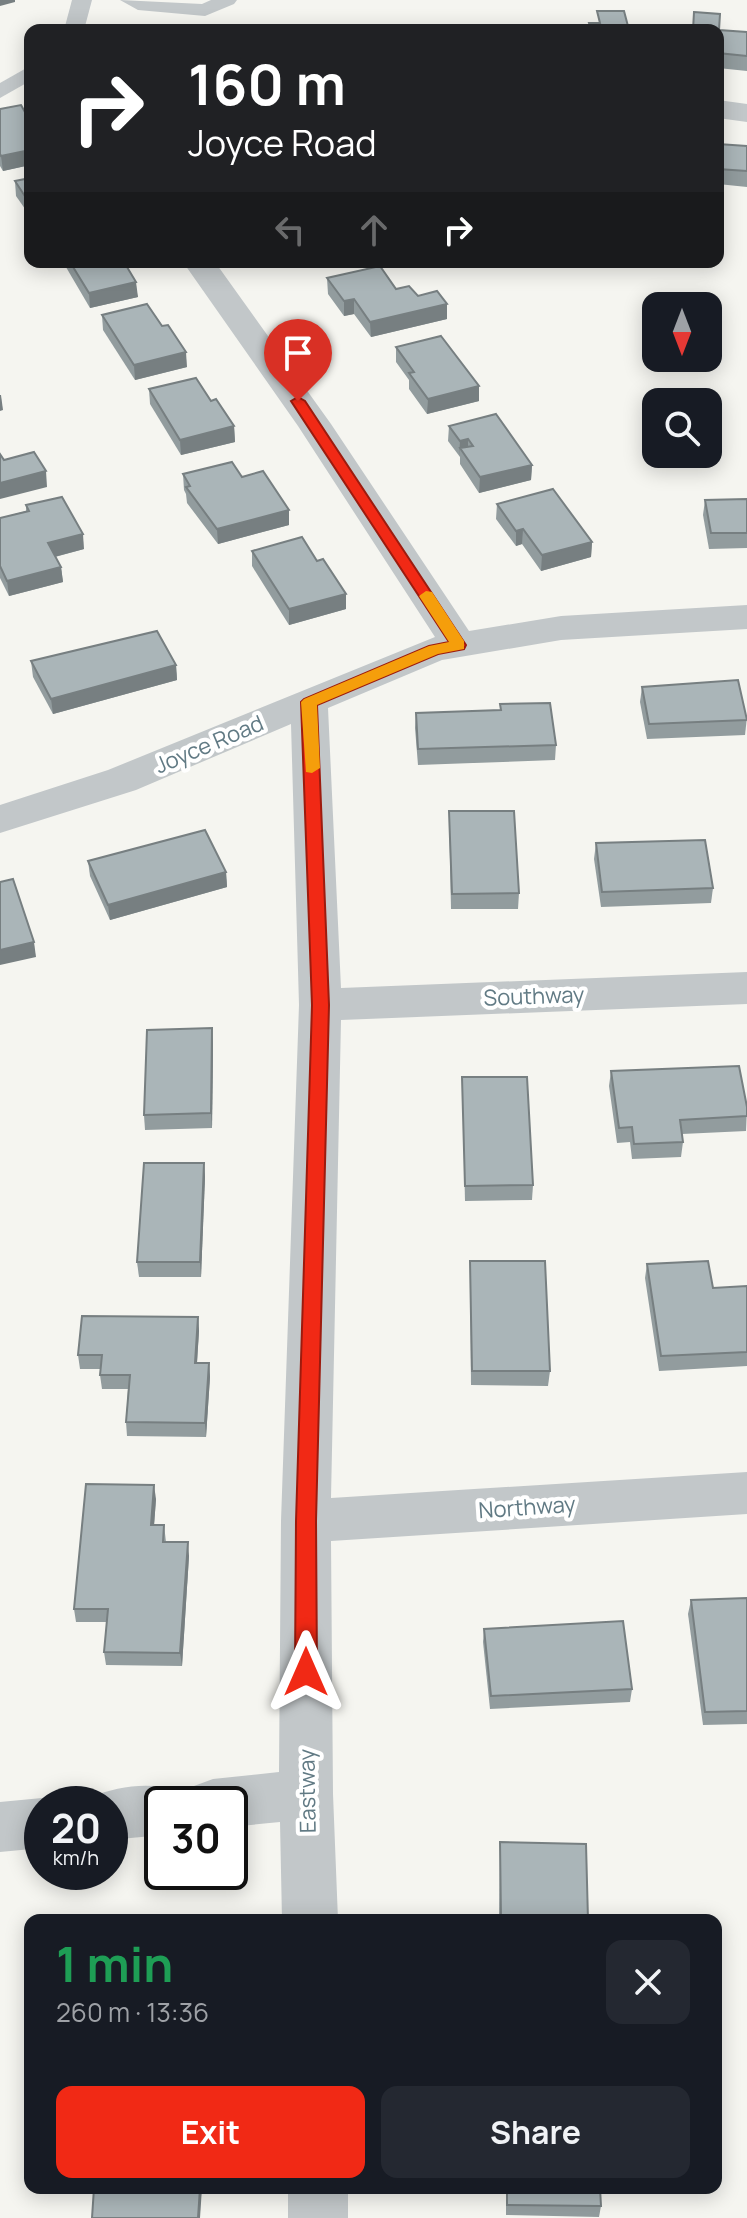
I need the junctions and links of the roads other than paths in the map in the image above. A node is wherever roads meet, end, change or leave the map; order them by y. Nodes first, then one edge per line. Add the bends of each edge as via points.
1 (82, 0) edge
2 (130, 0) edge
3 (227, 0) edge
4 (205, 10) junction
5 (76, 24) edge
6 (180, 24) edge
7 (24, 76) edge
8 (24, 88) edge
9 (0, 94) edge
10 (724, 110) edge
11 (747, 113) edge
12 (203, 268) edge
13 (747, 617) edge
14 (459, 645) junction
15 (309, 702) junction
16 (2, 813) edge
17 (747, 988) edge
18 (320, 1005) junction
19 (747, 1493) edge
20 (306, 1521) junction
21 (306, 1794) junction
22 (248, 1800) edge
23 (24, 1825) edge
24 (0, 1827) edge
25 (310, 1914) edge
26 (318, 2194) edge
27 (318, 2218) edge

1 - 5 lane
2 - 4 lane
3 - 4 lane
4 - 6 lane
7 - 9 lane
8 - 9 lane
10 - 11 street
12 - 14 street via 314,424
13 - 14 street, Joyce Road via 561,628
14 - 15 street, Joyce Road via 434,649
15 - 16 street, Joyce Road via 122,780
15 - 18 street, Eastway
17 - 18 street, Southway
18 - 20 street, Eastway
19 - 20 street, Northway
20 - 21 street, Eastway
21 - 22 street
21 - 25 street, Eastway
23 - 24 street
26 - 27 street

